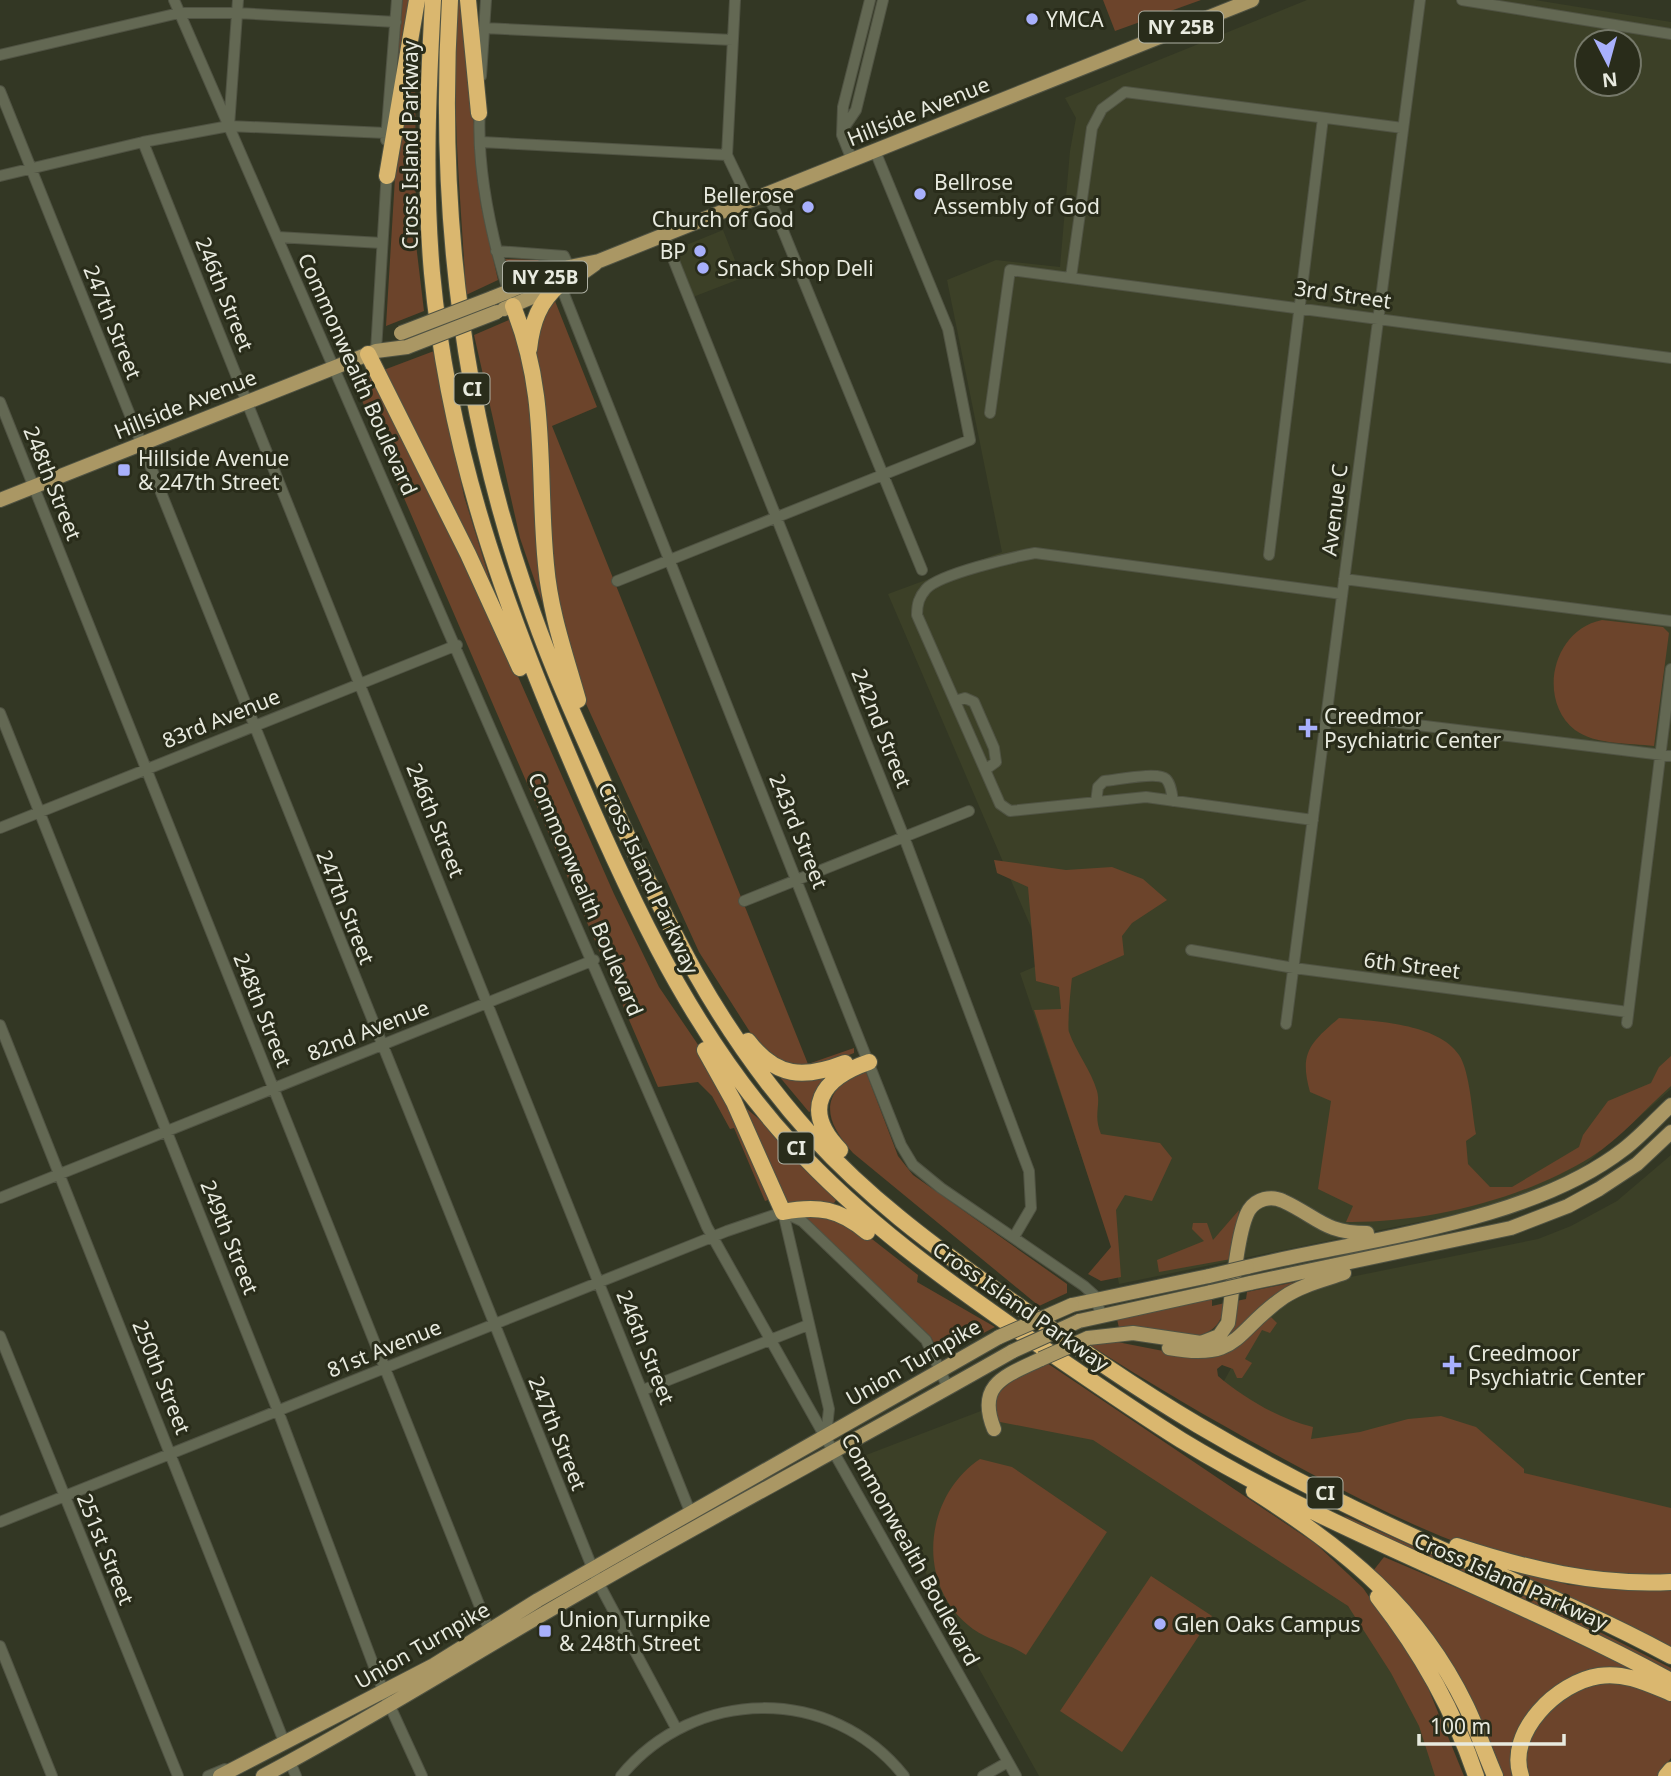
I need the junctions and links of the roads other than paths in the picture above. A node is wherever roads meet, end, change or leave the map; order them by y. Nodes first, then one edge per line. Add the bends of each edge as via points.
1 (174, 0) edge
2 (238, 0) edge
3 (397, 0) edge
4 (417, 0) edge
5 (433, 0) edge
6 (450, 0) edge
7 (468, 0) edge
8 (486, 0) edge
9 (735, 0) edge
10 (870, 0) edge
11 (883, 0) edge
12 (1252, 0) edge
13 (1420, 0) edge
14 (1462, 0) edge
15 (179, 13) junction
16 (237, 13) junction
17 (396, 22) junction
18 (484, 28) junction
19 (1671, 34) edge
20 (733, 40) junction
21 (0, 55) edge
22 (0, 91) edge
23 (479, 113) junction
24 (1323, 118) junction
25 (229, 126) junction
26 (1403, 128) junction
27 (843, 129) junction
28 (386, 133) junction
29 (143, 142) junction
30 (481, 142) junction
31 (875, 150) junction
32 (727, 155) junction
33 (852, 160) junction
34 (31, 168) junction
35 (0, 176) edge
36 (387, 176) junction
37 (768, 194) junction
38 (749, 201) junction
39 (664, 236) junction
40 (277, 237) junction
41 (382, 243) junction
42 (496, 251) junction
43 (599, 261) junction
44 (569, 267) junction
45 (1072, 277) junction
46 (560, 285) junction
47 (506, 303) junction
48 (1300, 308) junction
49 (1378, 318) junction
50 (376, 351) junction
51 (528, 355) junction
52 (1671, 358) edge
53 (334, 367) junction
54 (248, 401) junction
55 (0, 402) edge
56 (990, 413) dead end
57 (141, 444) junction
58 (883, 474) junction
59 (34, 487) junction
60 (0, 500) edge
61 (777, 517) junction
62 (1269, 555) dead end
63 (669, 560) junction
64 (922, 570) dead end
65 (1344, 579) junction
66 (617, 581) dead end
67 (1342, 594) junction
68 (1671, 621) edge
69 (457, 645) junction
70 (1671, 669) edge
71 (361, 683) junction
72 (955, 701) junction
73 (0, 713) edge
74 (1327, 714) junction
75 (254, 726) junction
76 (1666, 755) edge
77 (570, 759) junction
78 (593, 760) junction
79 (147, 769) junction
80 (985, 770) junction
81 (1173, 801) junction
82 (1096, 803) junction
83 (969, 811) dead end
84 (39, 812) junction
85 (1313, 820) junction
86 (0, 828) edge
87 (904, 837) junction
88 (797, 880) junction
89 (744, 901) dead end
90 (1191, 950) dead end
91 (594, 961) junction
92 (1294, 968) junction
93 (697, 980) junction
94 (685, 1002) junction
95 (488, 1003) junction
96 (0, 1024) edge
97 (1286, 1024) dead end
98 (381, 1046) junction
99 (868, 1058) junction
100 (274, 1088) junction
101 (1671, 1105) edge
102 (167, 1131) junction
103 (1671, 1132) edge
104 (60, 1174) junction
105 (0, 1198) edge
106 (783, 1212) junction
107 (1400, 1233) junction
108 (713, 1237) junction
109 (1014, 1237) junction
110 (929, 1242) junction
111 (1407, 1252) junction
112 (932, 1271) junction
113 (600, 1283) junction
114 (1095, 1298) junction
115 (1101, 1314) junction
116 (493, 1325) junction
117 (808, 1325) junction
118 (0, 1336) edge
119 (1091, 1336) junction
120 (772, 1340) junction
121 (386, 1368) junction
122 (940, 1371) junction
123 (948, 1388) junction
124 (643, 1391) junction
125 (1128, 1406) junction
126 (278, 1411) junction
127 (994, 1429) dead end
128 (826, 1436) junction
129 (172, 1453) junction
130 (835, 1453) junction
131 (1326, 1494) junction
132 (64, 1496) junction
133 (1263, 1497) junction
134 (691, 1514) junction
135 (0, 1522) edge
136 (595, 1576) junction
137 (1671, 1582) edge
138 (489, 1632) junction
139 (0, 1646) edge
140 (1671, 1656) edge
141 (1671, 1681) edge
142 (1671, 1693) edge
143 (387, 1700) junction
144 (676, 1728) junction
145 (285, 1744) junction
146 (267, 1753) junction
147 (290, 1762) junction
148 (1008, 1762) junction
149 (1671, 1770) edge
150 (52, 1776) edge
151 (178, 1776) edge
152 (208, 1776) edge
153 (220, 1776) edge
154 (263, 1776) edge
155 (296, 1776) edge
156 (422, 1776) edge
157 (621, 1776) edge
158 (904, 1776) edge
159 (983, 1776) edge
160 (1016, 1776) edge
161 (1476, 1776) edge
162 (1495, 1776) edge
163 (1521, 1776) edge
164 (1666, 1776) edge

1 - 15 street, Commonwealth Boulevard
2 - 16 street
3 - 17 street, Cross Island Parkway
4 - 36 highway
5 - 77 highway, Cross Island Parkway / CI via 427,196 445,373 497,578
6 - 78 highway, Cross Island Parkway / CI via 448,186 471,380 495,493 520,575
7 - 23 highway
8 - 18 street
9 - 20 street
10 - 27 street via 843,107
11 - 27 street via 856,110
12 - 31 main road, Hillside Avenue / NY 25B
13 - 26 street, Avenue C
14 - 19 street
15 - 16 street
15 - 21 street
15 - 25 street, Commonwealth Boulevard
16 - 17 street
16 - 25 street
17 - 28 street, Cross Island Parkway
18 - 20 street
18 - 23 street
20 - 32 street
22 - 34 street, 247th Street
23 - 30 street
24 - 26 street
24 - 45 street via 1125,92 1102,109 1092,128
24 - 48 street
25 - 28 street
25 - 29 street
25 - 40 street, Commonwealth Boulevard
26 - 49 street, Avenue C
27 - 33 street
28 - 36 street, Cross Island Parkway
29 - 34 street
29 - 54 street, 246th Street
30 - 32 street
30 - 42 street
31 - 33 main road, Hillside Avenue / NY 25B
31 - 58 street via 948,329 970,440
32 - 38 street
33 - 37 main road, Hillside Avenue / NY 25B
34 - 35 street
34 - 57 street, 247th Street
36 - 41 street, Cross Island Parkway
37 - 38 main road, Hillside Avenue / NY 25B
37 - 58 street
38 - 39 main road, Hillside Avenue / NY 25B
39 - 43 main road, Hillside Avenue / NY 25B
39 - 61 street, 242nd Street
40 - 41 street
40 - 53 street, Commonwealth Boulevard
41 - 50 street, Cross Island Parkway
42 - 44 street via 564,256
42 - 47 street
43 - 44 main road, Hillside Avenue / NY 25B
43 - 46 main road, Hillside Avenue / NY 25B
44 - 47 main road, Hillside Avenue / NY 25B
45 - 48 street, 3rd Street
45 - 56 street, 3rd Street via 1010,270
46 - 47 main road, Hillside Avenue / NY 25B
46 - 51 highway via 544,297
46 - 63 street, 243rd Street
47 - 50 main road, Hillside Avenue / NY 25B, bridge via 407,347
47 - 50 main road, Hillside Avenue / NY 25B, bridge via 492,298 401,332
47 - 51 highway
48 - 49 street, 3rd Street
48 - 62 street
49 - 52 street, 3rd Street
49 - 65 street, Avenue C
50 - 53 main road, Hillside Avenue / NY 25B
50 - 77 highway via 533,696
51 - 78 highway via 540,422 550,600
53 - 54 main road, Hillside Avenue / NY 25B
53 - 69 street, Commonwealth Boulevard
54 - 57 main road, Hillside Avenue / NY 25B
54 - 71 street, 246th Street
55 - 59 street, 248th Street
57 - 59 main road, Hillside Avenue / NY 25B
57 - 75 street, 247th Street
58 - 61 street
58 - 64 street
59 - 60 main road, Hillside Avenue / NY 25B
59 - 79 street, 248th Street
61 - 63 street
61 - 87 street, 242nd Street
63 - 66 street
63 - 88 street, 243rd Street
65 - 67 street, Avenue C
65 - 68 street
67 - 72 street via 1035,553 1000,559 928,587 917,603 917,615
67 - 74 street, Avenue C
69 - 71 street, 83rd Avenue
69 - 91 street, Commonwealth Boulevard
70 - 76 street
71 - 75 street, 83rd Avenue
71 - 95 street, 246th Street
72 - 80 street
72 - 80 street via 965,698 974,702 994,748 996,761
73 - 84 street, 249th Street
74 - 76 street
74 - 85 street, Avenue C
75 - 79 street, 83rd Avenue
75 - 98 street, 247th Street
76 - 92 street, 6th Street via 1628,1017
77 - 94 highway, Cross Island Parkway / CI via 645,928
78 - 93 highway, Cross Island Parkway / CI via 657,905
79 - 84 street, 83rd Avenue
79 - 100 street, 248th Street
80 - 82 street via 1000,804 1010,811
81 - 82 street via 1146,797
81 - 82 street via 1169,782 1164,776 1152,775 1104,781 1098,786
81 - 85 street
83 - 87 street
84 - 86 street, 83rd Avenue
84 - 102 street, 249th Street
85 - 92 street, Avenue C
87 - 88 street
87 - 109 street, 242nd Street via 1031,1178 1031,1208
88 - 89 street
88 - 99 street, 243rd Street
90 - 92 street, 6th Street
91 - 95 street, 82nd Avenue
91 - 108 street, Commonwealth Boulevard
92 - 97 street, Avenue C
93 - 99 highway via 732,1017 757,1053 776,1066 813,1074
93 - 110 highway, Cross Island Parkway / CI via 744,1053 817,1142
94 - 106 highway
94 - 112 highway, Cross Island Parkway / CI via 746,1090 793,1146 855,1208
95 - 98 street, 82nd Avenue
95 - 113 street, 246th Street
96 - 104 street, 250th Street
98 - 100 street, 82nd Avenue
98 - 116 street, 247th Street
99 - 109 street, 243rd Street via 896,1135 913,1165
99 - 110 highway via 828,1084 820,1101 822,1124 831,1141
100 - 102 street, 82nd Avenue
100 - 121 street, 248th Street
101 - 107 main road, Union Turnpike via 1625,1148 1561,1186 1518,1206
102 - 104 street, 82nd Avenue
102 - 126 street, 249th Street
103 - 111 main road, Union Turnpike via 1637,1164 1568,1206 1511,1228
104 - 105 street, 82nd Avenue
104 - 129 street, 250th Street
106 - 108 street, 81st Avenue
106 - 112 highway via 819,1207 839,1213 883,1245
106 - 117 street
106 - 122 street via 802,1221 922,1336
107 - 114 main road, Union Turnpike, bridge
107 - 119 main road via 1328,1228 1281,1200 1269,1198 1257,1202 1245,1222 1228,1323 1219,1336 1200,1343 1133,1333
108 - 113 street, 81st Avenue
108 - 120 street, Commonwealth Boulevard
109 - 114 street, 243rd Street
110 - 131 highway, Cross Island Parkway / CI via 1139,1388
111 - 115 main road, Union Turnpike, bridge
111 - 119 main road via 1287,1294 1240,1339 1215,1350 1196,1353
112 - 125 highway, Cross Island Parkway / CI
113 - 116 street, 81st Avenue
113 - 124 street, 246th Street
114 - 115 street, 243rd Street
114 - 122 main road, Union Turnpike, bridge via 999,1337
115 - 123 main road, Union Turnpike, bridge via 1013,1351
116 - 121 street, 81st Avenue
116 - 136 street, 247th Street
117 - 120 street
117 - 128 street via 829,1409
118 - 132 street, 251st Street
119 - 127 main road, bridge via 1005,1376 987,1397
120 - 124 street
120 - 128 street, Commonwealth Boulevard
121 - 126 street, 81st Avenue
121 - 138 street, 248th Street
122 - 123 street
122 - 128 main road, Union Turnpike
123 - 130 main road, Union Turnpike
124 - 134 street, 246th Street
125 - 133 highway
125 - 141 highway, Cross Island Parkway / CI via 1313,1511 1575,1631
126 - 129 street, 81st Avenue
126 - 143 street, 249th Street
128 - 130 street, Commonwealth Boulevard
128 - 134 main road, Union Turnpike
129 - 132 street, 81st Avenue
129 - 145 street, 250th Street
130 - 136 main road, Union Turnpike
130 - 148 street, Commonwealth Boulevard
131 - 137 highway via 1438,1540 1533,1569 1612,1582
131 - 140 highway, Cross Island Parkway / CI
132 - 135 street, 81st Avenue
132 - 151 street, 251st Street
133 - 161 highway via 1348,1565 1405,1631 1452,1714
133 - 162 highway via 1354,1560 1418,1627 1466,1707
134 - 136 main road, Union Turnpike
136 - 138 main road, Union Turnpike
136 - 143 main road, Union Turnpike
136 - 144 street, 247th Street
138 - 143 main road, Union Turnpike
139 - 150 street
142 - 163 highway via 1619,1675 1575,1683 1556,1695 1528,1728 1519,1749
143 - 145 main road, Union Turnpike
143 - 147 main road, Union Turnpike
143 - 156 street, 249th Street
144 - 157 street
144 - 158 street via 738,1708 808,1712 856,1733
145 - 146 main road, Union Turnpike
146 - 152 street
146 - 153 main road, Union Turnpike
147 - 154 main road, Union Turnpike
147 - 155 street
148 - 159 street
148 - 160 street, Commonwealth Boulevard
149 - 164 highway

